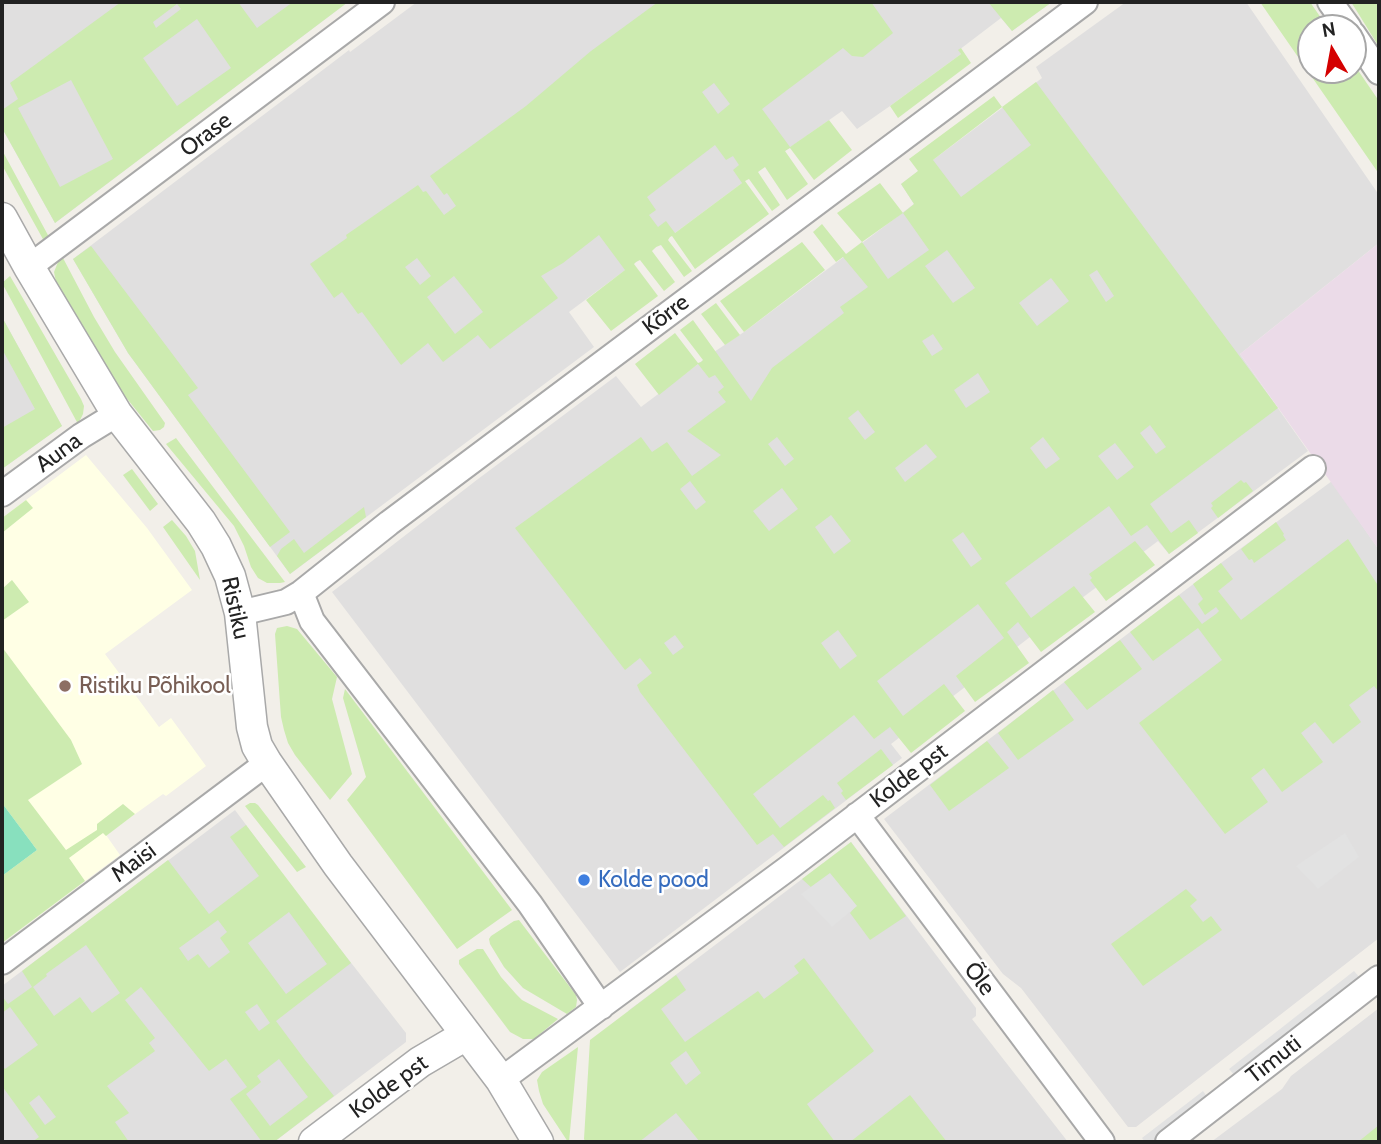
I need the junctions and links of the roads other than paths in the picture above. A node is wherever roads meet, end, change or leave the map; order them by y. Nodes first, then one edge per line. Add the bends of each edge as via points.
1 (382, 2) edge
2 (1085, 2) edge
3 (1367, 54) edge
4 (1379, 72) edge
5 (2, 218) edge
6 (29, 267) junction
7 (117, 414) junction
8 (1313, 468) dead end
9 (2, 494) edge
10 (301, 593) junction
11 (240, 613) junction
12 (267, 763) junction
13 (857, 815) junction
14 (2, 962) edge
15 (1379, 978) edge
16 (601, 1007) junction
17 (466, 1035) junction
18 (501, 1080) junction
19 (314, 1142) edge
20 (538, 1142) edge
21 (1102, 1142) edge
22 (1168, 1142) edge

1 - 6 street, Orase
2 - 10 street, Kõrre
3 - 4 street
5 - 6 street, Ristiku
6 - 7 street, Ristiku
7 - 9 street, Auna
7 - 11 street, Ristiku via 216,546
8 - 13 street, Kolde pst
10 - 11 street, Kõrre via 286,602
10 - 16 street via 312,621 530,904
11 - 12 street, Ristiku via 252,727
12 - 14 street, Maisi
12 - 17 street, Ristiku
13 - 16 street, Kolde pst
13 - 21 street, Õle
15 - 22 street, Timuti
16 - 18 street, Kolde pst
17 - 18 street, Ristiku
17 - 19 street, Kolde pst via 420,1062
18 - 20 street, Ristiku

